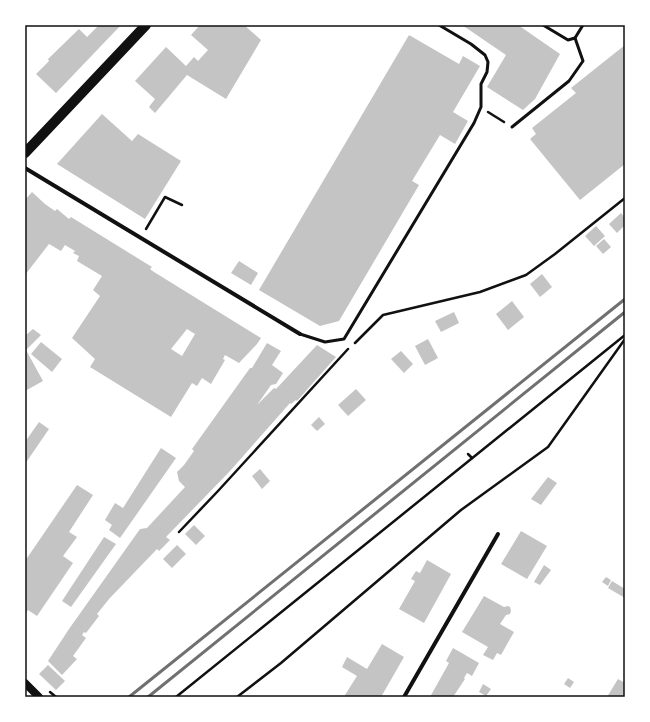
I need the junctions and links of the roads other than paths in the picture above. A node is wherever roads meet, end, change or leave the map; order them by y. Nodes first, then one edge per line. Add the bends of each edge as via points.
1 (146, 25) edge
2 (439, 25) edge
3 (543, 25) edge
4 (583, 25) edge
5 (575, 38) junction
6 (512, 127) road end
7 (25, 153) edge
8 (25, 168) edge
9 (300, 334) joint
10 (498, 534) dead end
11 (25, 683) edge
12 (39, 697) edge
13 (404, 697) edge

1 - 7 main road
2 - 9 lane via 471,44 485,55 488,62 487,72 481,84 481,107 474,123 344,339 325,342
3 - 5 lane via 568,40
4 - 5 lane
5 - 6 lane via 583,60 570,81
8 - 9 street
10 - 13 street
11 - 12 main road

